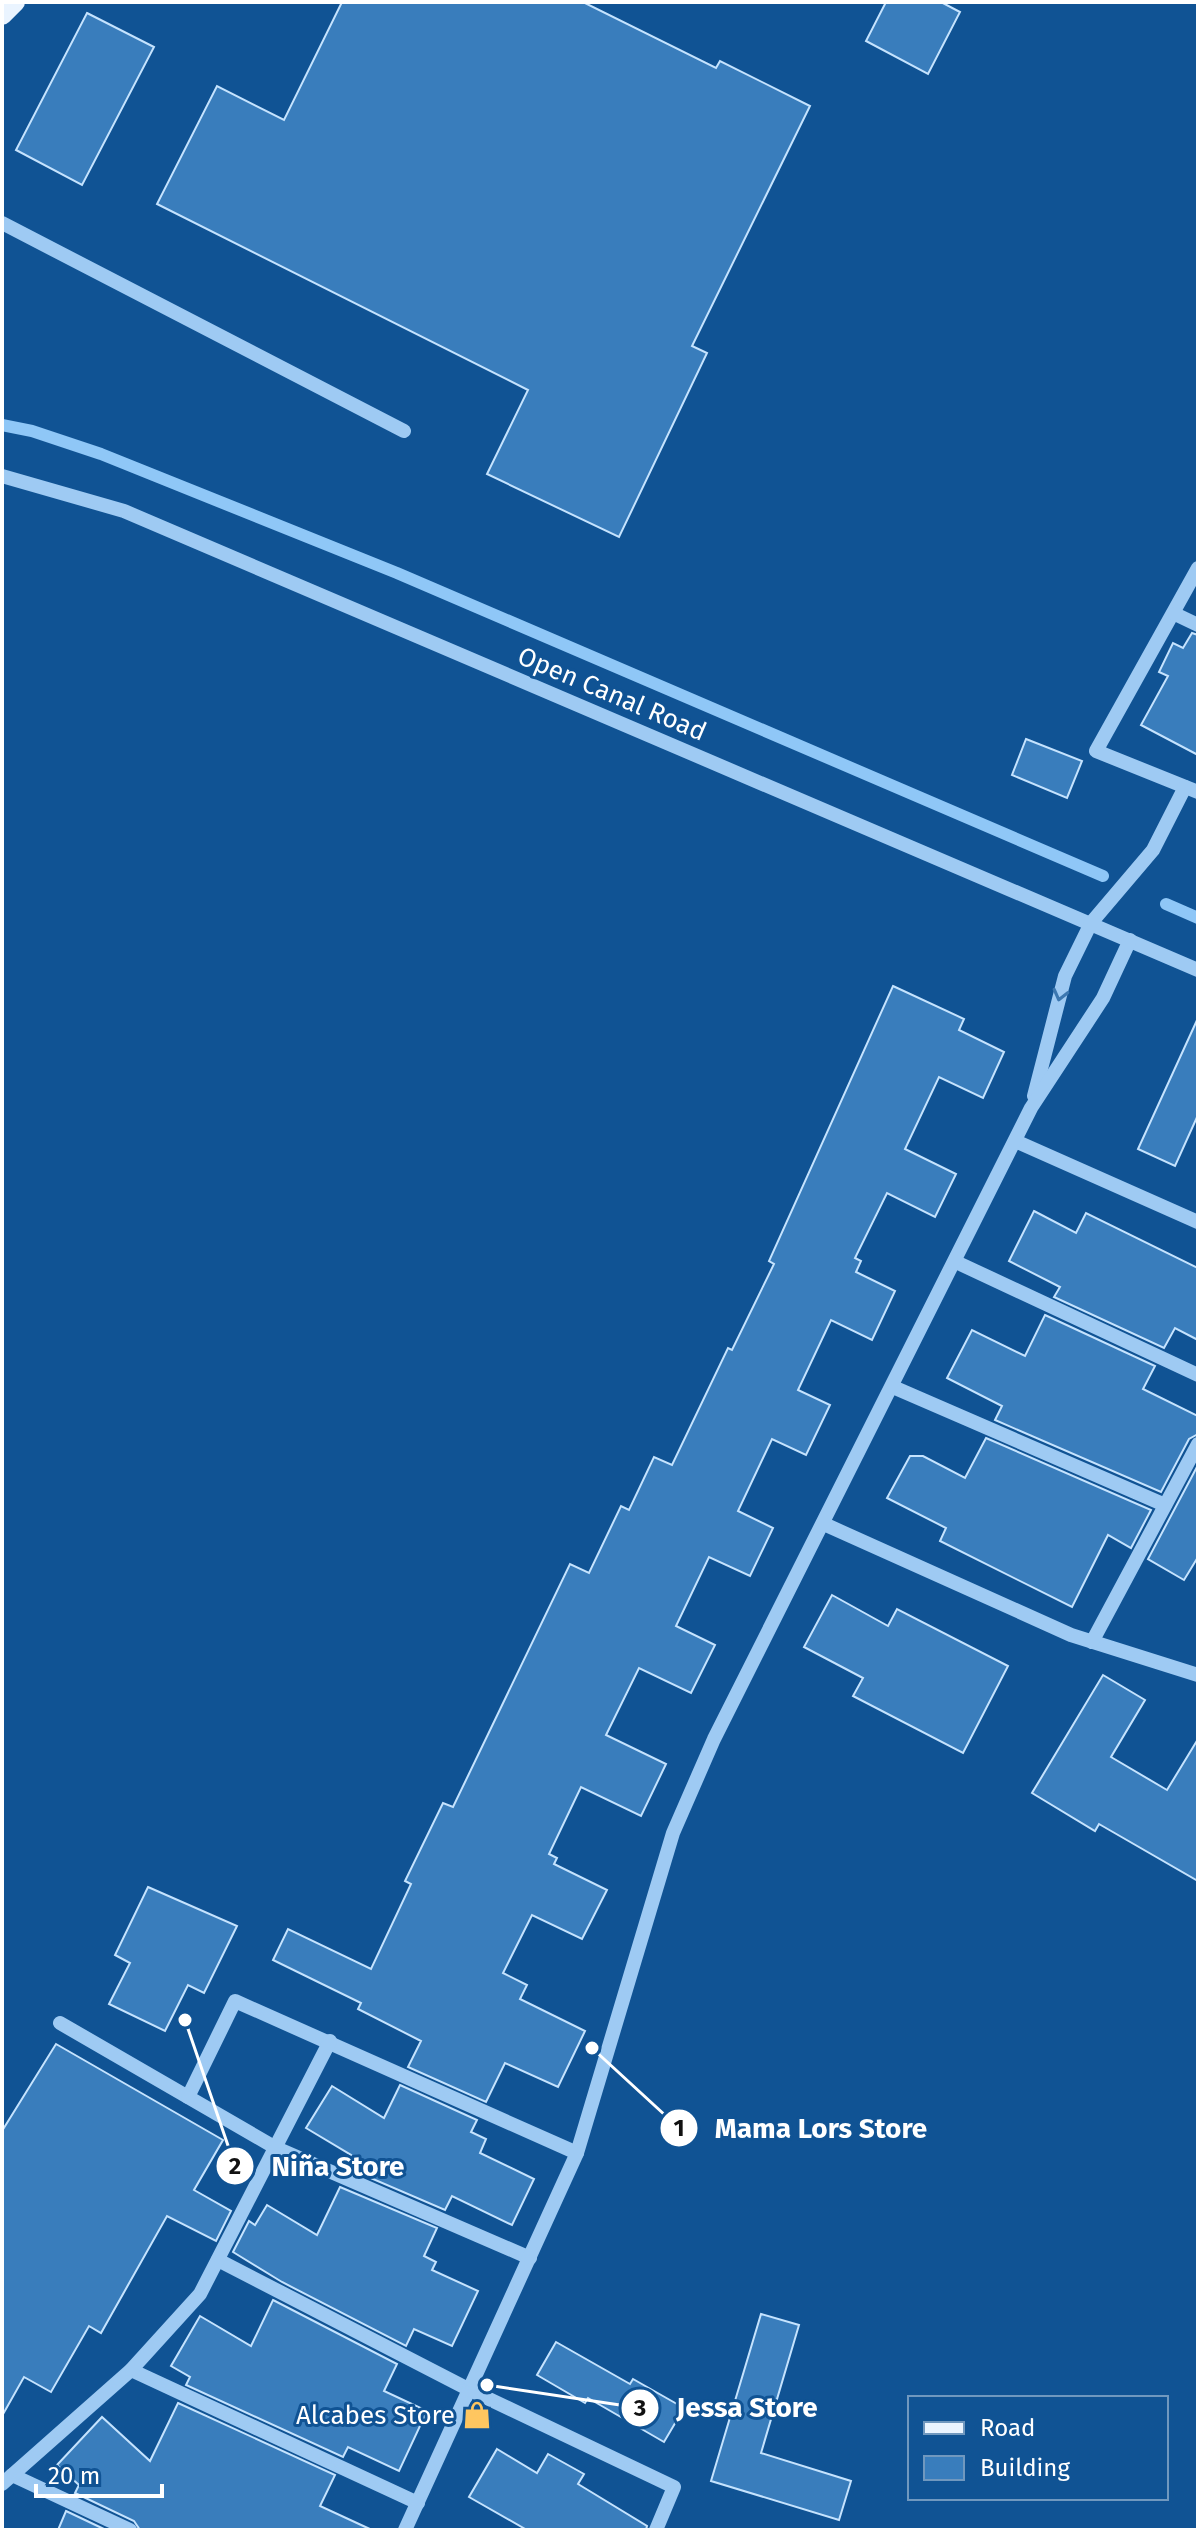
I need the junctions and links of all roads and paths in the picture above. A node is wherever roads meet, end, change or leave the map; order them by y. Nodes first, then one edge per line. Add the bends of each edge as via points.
1 (15, 2) edge
2 (2, 15) edge
3 (2, 223) edge
4 (404, 431) dead end
5 (2, 476) edge
6 (1198, 568) edge
7 (1175, 614) junction
8 (1198, 625) edge
9 (1192, 789) edge
10 (1091, 923) junction
11 (1130, 940) junction
12 (1198, 970) edge
13 (1031, 1108) junction
14 (1015, 1141) junction
15 (1198, 1222) edge
16 (956, 1262) junction
17 (1198, 1375) edge
18 (893, 1387) junction
19 (1198, 1444) edge
20 (1165, 1505) junction
21 (824, 1524) junction
22 (1092, 1642) junction
23 (1198, 1675) edge
24 (60, 2023) dead end
25 (330, 2041) junction
26 (188, 2097) junction
27 (276, 2148) junction
28 (577, 2153) junction
29 (530, 2258) junction
30 (218, 2260) junction
31 (131, 2370) junction
32 (470, 2390) junction
33 (7, 2479) edge
34 (418, 2503) junction
35 (130, 2530) edge
36 (405, 2530) edge
37 (656, 2530) edge

1 - 2 main road
3 - 4 street
5 - 10 street, Open Canal Road via 124,511
6 - 7 street
7 - 8 street
7 - 9 street via 1096,751
9 - 10 street via 1153,850
10 - 11 street, Open Canal Road
10 -> 13 street via 1065,976
11 - 12 street, Open Canal Road
11 - 13 street via 1103,998
13 - 14 street
14 - 15 street
14 - 16 street
16 - 17 street
16 - 18 street
18 - 20 street
18 - 21 street
19 - 20 street
20 - 22 street
21 - 22 street
21 - 28 street via 714,1739 673,1833
22 - 23 street
24 - 26 street
25 - 26 street via 235,2001
25 - 27 street
25 - 28 street
26 - 27 street
27 - 29 street
27 - 30 street
28 - 29 street
29 - 32 street
30 - 31 street via 200,2294
30 - 32 street
31 - 33 street
31 - 34 street
32 - 34 street
32 - 37 street via 674,2487
33 - 35 street
34 - 36 street

